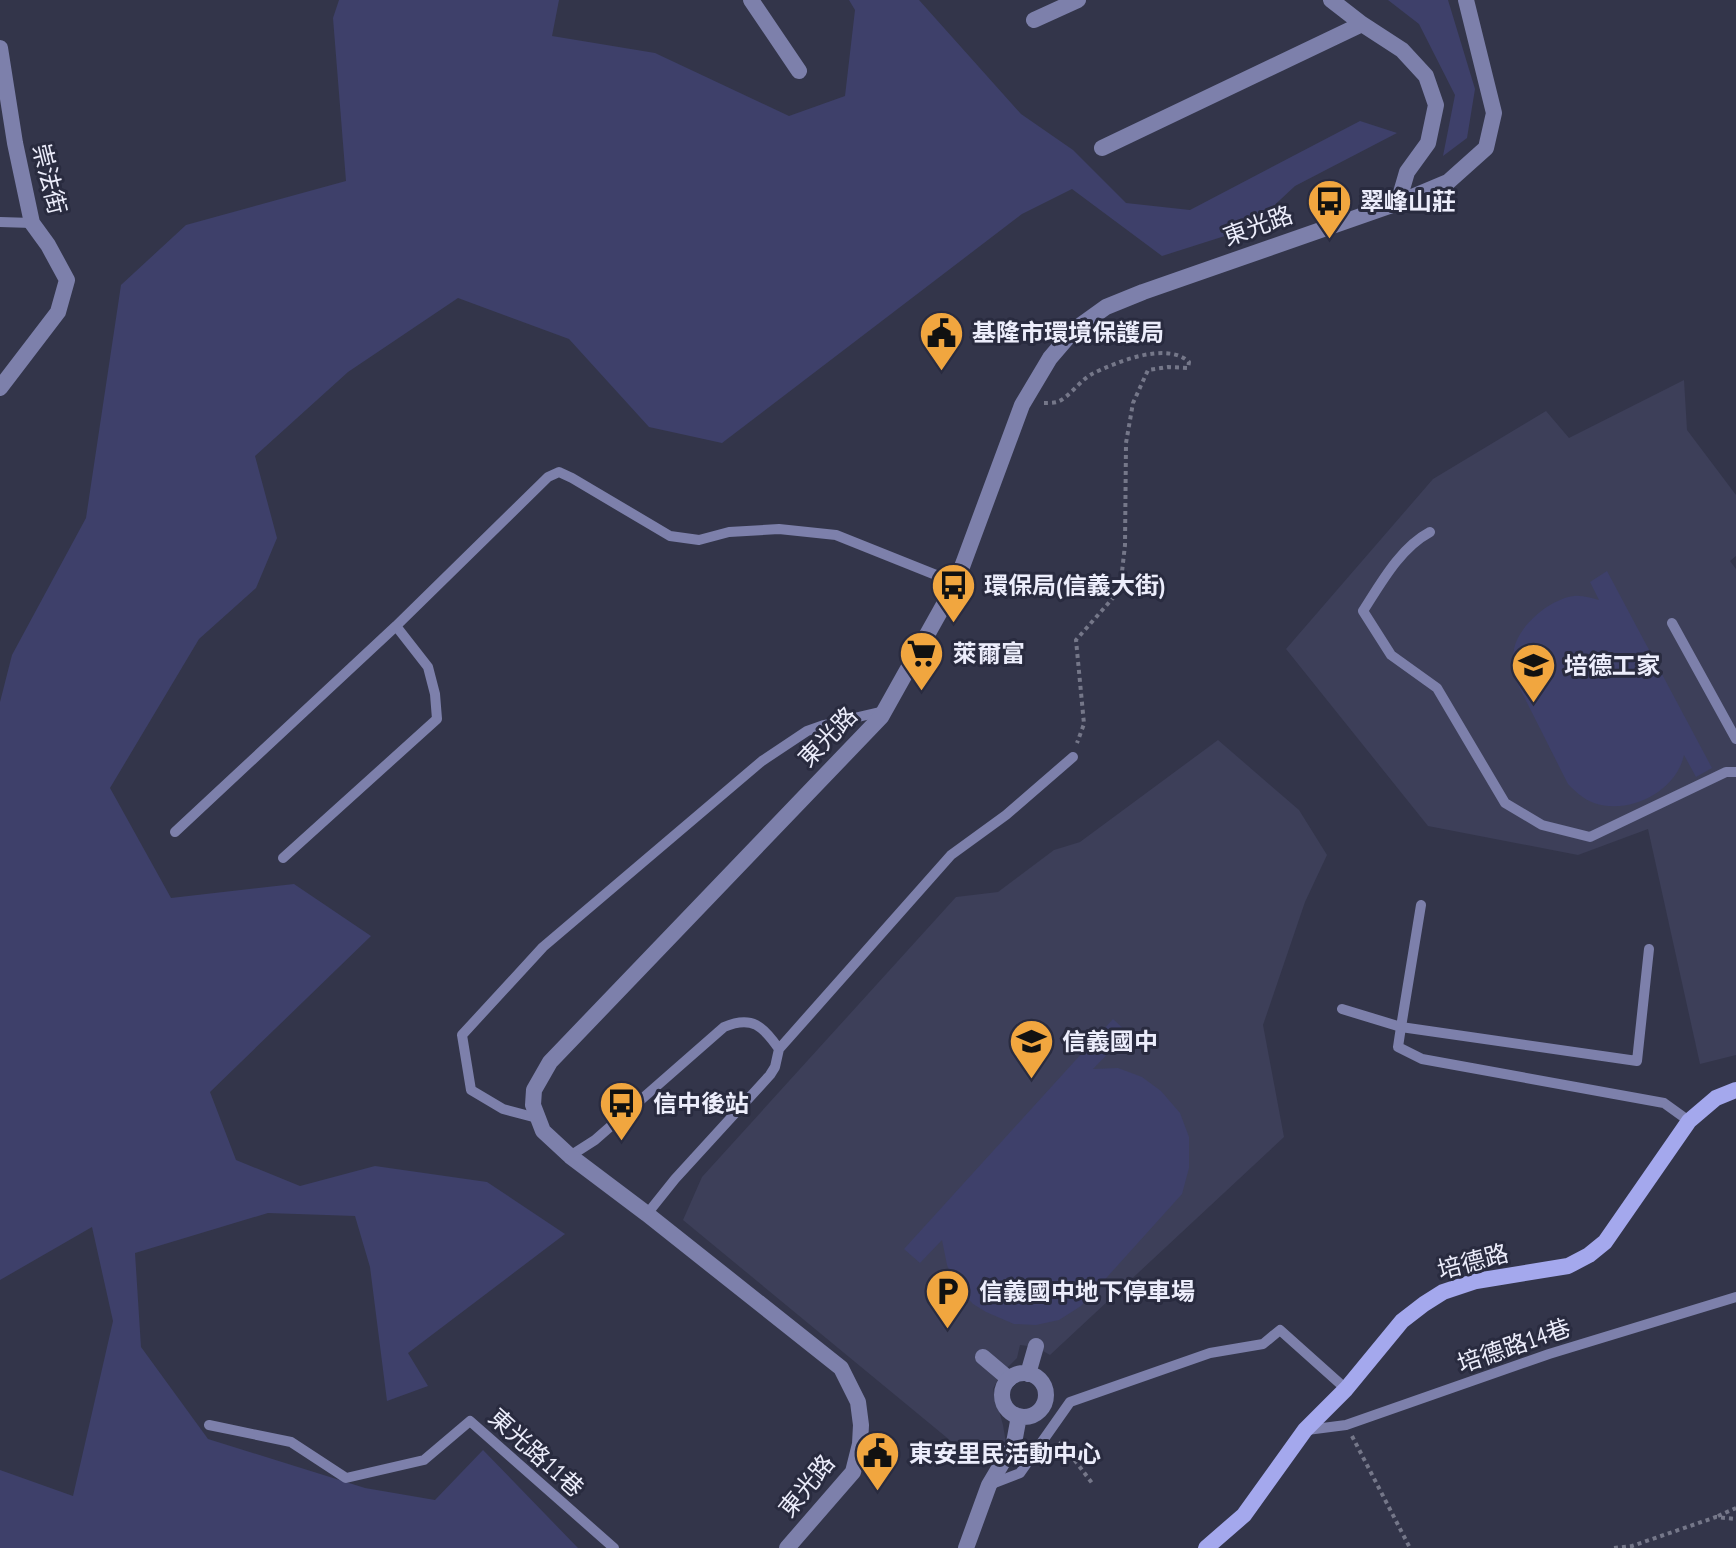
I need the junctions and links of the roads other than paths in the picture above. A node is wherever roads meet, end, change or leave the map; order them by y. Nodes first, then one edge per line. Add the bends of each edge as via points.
1 (751, 0) edge
2 (1078, 0) edge
3 (1331, 0) edge
4 (1466, 0) edge
5 (1034, 20) dead end
6 (1362, 24) junction
7 (0, 48) edge
8 (799, 71) dead end
9 (1102, 148) dead end
10 (1398, 203) junction
11 (0, 222) edge
12 (32, 223) junction
13 (4, 378) edge
14 (1430, 532) dead end
15 (956, 583) junction
16 (1672, 623) dead end
17 (396, 626) junction
18 (884, 711) junction
19 (1736, 739) edge
20 (1073, 757) road end
21 (1736, 772) edge
22 (175, 832) dead end
23 (283, 858) dead end
24 (1421, 905) dead end
25 (1649, 949) dead end
26 (1342, 1009) dead end
27 (1401, 1027) junction
28 (779, 1049) junction
29 (1736, 1090) edge
30 (537, 1118) junction
31 (1689, 1121) junction
32 (570, 1156) junction
33 (647, 1214) junction
34 (1736, 1297) edge
35 (1036, 1346) dead end
36 (983, 1357) dead end
37 (1028, 1374) junction
38 (1009, 1379) junction
39 (1346, 1389) junction
40 (1019, 1416) junction
41 (209, 1425) dead end
42 (1305, 1430) junction
43 (989, 1485) junction
44 (614, 1548) edge
45 (787, 1548) edge
46 (966, 1548) edge
47 (1206, 1548) edge

1 - 8 street
2 - 5 street
3 - 6 street
4 - 10 street, 東光路 via 1494,113 1486,148 1448,182
6 - 9 street
6 - 10 street via 1402,50 1426,76 1436,105 1428,143 1407,172
7 - 12 street, 崇法街
10 - 15 street, 東光路 via 1143,292 1106,307 1074,330 1022,405
11 - 12 lane
12 - 13 street, 崇法街 via 67,280 58,312
14 - 21 lane via 1417,539 1363,611 1391,655 1437,688 1505,803 1542,825 1590,837 1726,772
15 - 17 lane via 836,535 779,529 699,540 670,536 559,472
15 - 18 street, 東光路
16 - 19 lane
17 - 22 lane
17 - 23 lane via 428,667 437,719
18 - 30 street, 東光路 via 550,1062 534,1090
18 - 30 lane via 807,731 762,761 543,947 462,1035 471,1090 503,1109
20 - 28 lane via 951,855
24 - 27 lane
25 - 27 lane via 1637,1061
26 - 27 lane
27 - 31 lane via 1398,1047 1422,1059 1664,1103
28 - 32 lane via 767,1032 748,1022 724,1027
28 - 33 lane via 770,1075
29 - 31 main road, 培德路 via 1716,1098
30 - 32 street, 東光路
31 - 39 main road, 培德路 via 1605,1242 1589,1255 1568,1266 1476,1281 1443,1292 1402,1321
32 - 33 street, 東光路
33 - 45 street, 東光路 via 841,1368 858,1402 860,1444 853,1472
34 - 42 lane, 培德路14巷 via 1549,1354 1346,1425
35 - 37 street
36 - 38 street
37 - 38 street
37 - 40 street via 1044,1386 1045,1400 1038,1411
38 - 40 street via 1002,1397
39 - 42 main road, 培德路
39 - 43 lane via 1280,1330 1263,1344 1210,1353 1070,1402 1020,1473
40 - 43 street via 1014,1443
41 - 44 lane, 東光路11巷 via 291,1442 346,1478 424,1460 470,1421
42 - 47 main road, 培德路 via 1244,1515
43 - 46 street

